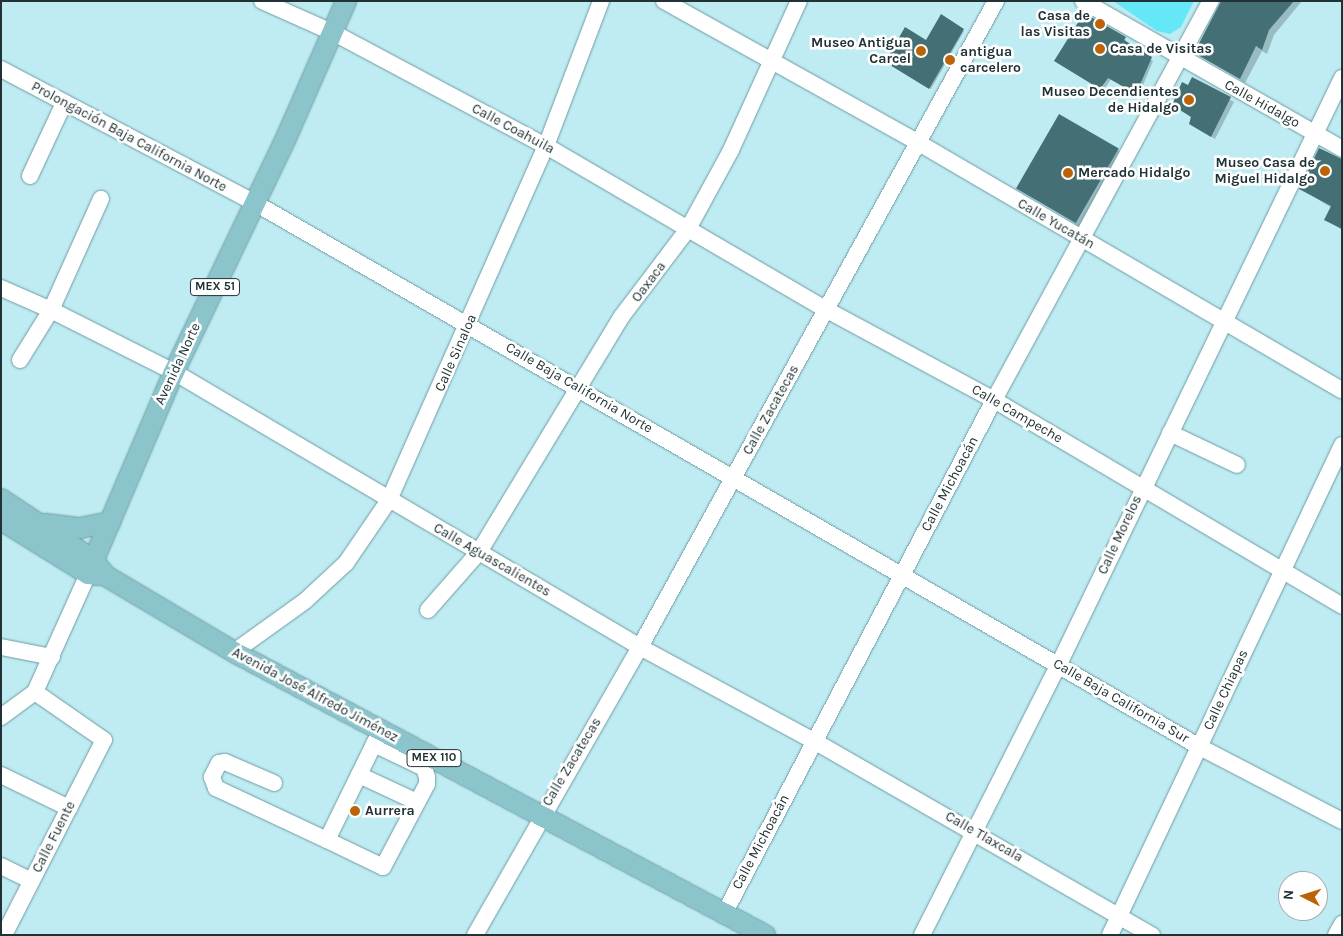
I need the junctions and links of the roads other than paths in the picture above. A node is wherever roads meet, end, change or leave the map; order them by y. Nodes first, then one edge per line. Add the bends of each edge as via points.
1 (262, 1) edge
2 (346, 1) edge
3 (601, 1) edge
4 (664, 1) edge
5 (798, 1) edge
6 (996, 1) edge
7 (1083, 1) edge
8 (1211, 1) edge
9 (334, 33) junction
10 (1181, 59) junction
11 (769, 60) junction
12 (2, 71) edge
13 (1342, 78) edge
14 (64, 102) junction
15 (1315, 134) junction
16 (917, 142) junction
17 (546, 146) junction
18 (1342, 149) edge
19 (30, 176) dead end
20 (101, 199) dead end
21 (255, 203) junction
22 (688, 229) junction
23 (1082, 240) junction
24 (1, 288) edge
25 (51, 310) junction
26 (827, 310) junction
27 (1225, 323) junction
28 (468, 324) junction
29 (20, 360) dead end
30 (174, 372) junction
31 (580, 388) junction
32 (1342, 390) edge
33 (994, 400) junction
34 (1170, 432) junction
35 (1342, 445) edge
36 (1237, 465) dead end
37 (734, 477) junction
38 (1142, 489) junction
39 (1, 499) edge
40 (389, 500) junction
41 (1, 520) edge
42 (110, 522) junction
43 (42, 524) junction
44 (479, 552) junction
45 (96, 570) junction
46 (1281, 570) junction
47 (902, 576) junction
48 (1342, 606) edge
49 (428, 610) dead end
50 (1, 646) edge
51 (640, 647) junction
52 (234, 652) junction
53 (52, 657) junction
54 (1059, 664) junction
55 (35, 692) junction
56 (1, 717) edge
57 (377, 737) junction
58 (814, 741) junction
59 (1200, 747) junction
60 (1, 775) edge
61 (359, 775) junction
62 (274, 783) dead end
63 (417, 802) junction
64 (69, 808) junction
65 (540, 815) junction
66 (1342, 821) edge
67 (976, 832) junction
68 (327, 840) junction
69 (1, 866) edge
70 (32, 881) junction
71 (724, 912) junction
72 (1120, 916) junction
73 (1342, 924) edge
74 (4, 935) edge
75 (475, 935) edge
76 (766, 935) edge
77 (922, 935) edge
78 (1110, 935) edge
79 (1152, 935) edge
80 (1336, 935) edge

1 - 9 street, Calle Coahuila
2 - 9 main road, Avenida Norte / MEX 51
3 - 17 street, Calle Sinaloa
4 - 11 street, Calle Yucatán
5 - 11 street, Oaxaca
6 - 16 street, Calle Zacatecas
7 - 10 street, Calle Hidalgo
8 - 10 street, Calle Michoacán
9 - 17 street, Calle Coahuila
9 - 21 main road, Avenida Norte / MEX 51
10 - 15 street, Calle Hidalgo
10 - 23 street, Calle Michoacán
11 - 16 street, Calle Yucatán
11 - 22 street, Oaxaca via 730,150
12 - 14 street, Prolongación Baja California Norte
13 - 15 street, Calle Morelos
14 - 19 street
14 - 21 street, Prolongación Baja California Norte
15 - 18 street, Calle Hidalgo
15 - 27 street, Calle Morelos
16 - 23 street, Calle Yucatán
16 - 26 street, Calle Zacatecas
17 - 22 street, Calle Coahuila
17 - 28 street, Calle Sinaloa
20 - 25 street
21 - 28 street, Calle Baja California Norte
21 - 30 main road, Avenida Norte / MEX 51
22 - 26 street, Calle Campeche
22 - 31 street, Oaxaca via 622,316
23 - 27 street, Calle Yucatán
23 - 33 street, Calle Michoacán
24 - 25 street, Calle Aguascalientes
25 - 29 street
25 - 30 street, Calle Aguascalientes
26 - 33 street, Calle Campeche
26 - 37 street, Calle Zacatecas
27 - 32 street, Calle Yucatán
27 - 34 street, Calle Morelos
28 - 31 street, Calle Baja California Norte
28 - 40 street, Calle Sinaloa
30 - 40 street, Calle Aguascalientes
30 - 42 main road, Avenida Norte / MEX 51
31 - 37 street, Calle Baja California Norte
31 - 44 street, Oaxaca
33 - 38 street, Calle Campeche
33 - 47 street, Calle Michoacán
34 - 36 street
34 - 38 street, Calle Morelos
35 - 46 street, Calle Chiapas
37 - 47 street, Calle Baja California Norte
37 - 51 street, Calle Zacatecas
38 - 46 street, Calle Campeche
38 - 54 street, Calle Morelos
39 - 43 main road
40 - 44 street, Calle Aguascalientes
40 - 52 street, Calle Sinaloa via 346,563 305,601
41 - 45 main road
42 - 43 main road via 80,528
42 - 45 main road, Avenida Norte / MEX 51
43 - 45 main road
44 - 49 street, Oaxaca
44 - 51 street, Calle Aguascalientes
45 - 52 main road, Avenida José Alfredo Jiménez / MEX 110
45 - 53 street, Avenida Norte
46 - 48 street, Calle Campeche
46 - 59 street, Calle Chiapas
47 - 54 street, Calle Baja California Sur
47 - 58 street, Calle Michoacán
50 - 53 street
51 - 58 street, Calle Aguascalientes
51 - 65 street, Calle Zacatecas
52 - 57 main road, Avenida José Alfredo Jiménez / MEX 110
53 - 55 street, Avenida Norte
54 - 59 street, Calle Baja California Sur
54 - 67 street, Calle Morelos
55 - 56 street, Avenida Norte
55 - 64 street, Calle Fuente via 104,740
57 - 61 street
57 - 63 street via 424,768 426,784
57 - 65 main road, Avenida José Alfredo Jiménez / MEX 110
58 - 67 street, Calle Tlaxcala
58 - 71 street, Calle Michoacán
59 - 66 street, Calle Baja California Sur
59 - 72 street, Calle Chiapas
60 - 64 street
61 - 63 street
61 - 68 street
62 - 68 street via 225,762 219,763 212,777 216,788
63 - 68 street via 383,867
64 - 70 street, Calle Fuente
65 - 71 main road, Avenida José Alfredo Jiménez / MEX 110
65 - 75 street, Calle Zacatecas
67 - 72 street, Calle Tlaxcala
67 - 77 street, Calle Morelos
69 - 70 street
70 - 74 street, Calle Fuente
71 - 76 main road, Avenida José Alfredo Jiménez / MEX 110
72 - 78 street, Calle Chiapas
72 - 79 street, Calle Tlaxcala
73 - 80 street

